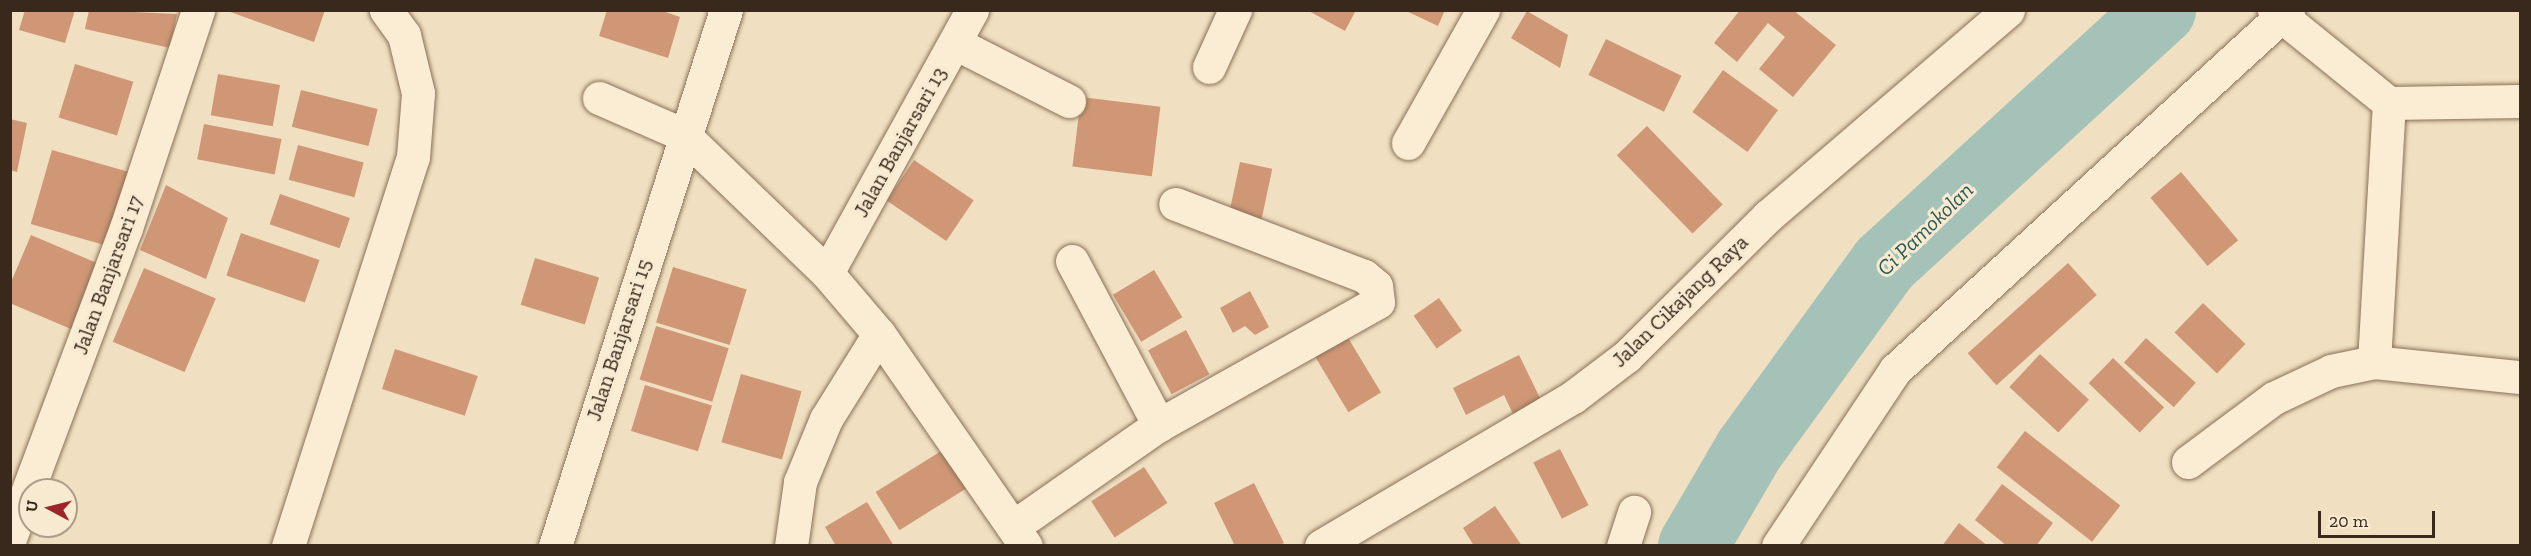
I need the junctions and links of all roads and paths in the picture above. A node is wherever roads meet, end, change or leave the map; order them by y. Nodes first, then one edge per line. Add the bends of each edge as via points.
1 (198, 10) edge
2 (387, 10) edge
3 (726, 10) edge
4 (972, 10) edge
5 (1235, 10) edge
6 (1483, 10) edge
7 (2281, 13) edge
8 (1993, 15) edge
9 (955, 43) junction
10 (1209, 67) dead end
11 (599, 98) dead end
12 (1069, 101) dead end
13 (2520, 101) edge
14 (2390, 103) junction
15 (684, 135) junction
16 (1407, 143) dead end
17 (1175, 204) dead end
18 (1072, 261) dead end
19 (827, 273) junction
20 (879, 334) junction
21 (2374, 362) junction
22 (2520, 377) edge
23 (1159, 425) junction
24 (2188, 462) dead end
25 (1634, 512) dead end
26 (1020, 536) edge
27 (10, 538) edge
28 (288, 546) edge
29 (555, 546) edge
30 (791, 546) edge
31 (1320, 546) edge
32 (1623, 546) edge
33 (1778, 546) edge

1 - 27 street, Jalan Banjarsari 17 via 126,228
2 - 28 street via 404,34 418,93 412,157
3 - 15 street, Jalan Banjarsari 15
4 - 9 street, Jalan Banjarsari 13
5 - 10 street
6 - 16 street
7 - 14 street
7 - 33 street via 1895,370
8 - 31 street, Jalan Cikajang Raya via 1768,216 1627,356 1573,397
9 - 12 street
9 - 19 street, Jalan Banjarsari 13
11 - 15 street
13 - 14 street
14 - 21 street
15 - 19 street
15 - 29 street, Jalan Banjarsari 15
17 - 23 street via 1364,276 1379,297 1370,310
18 - 23 street
19 - 20 street
20 - 26 street
20 - 30 street via 826,419 800,482
21 - 22 street
21 - 24 street via 2331,371 2274,399
23 - 26 street
25 - 32 street

